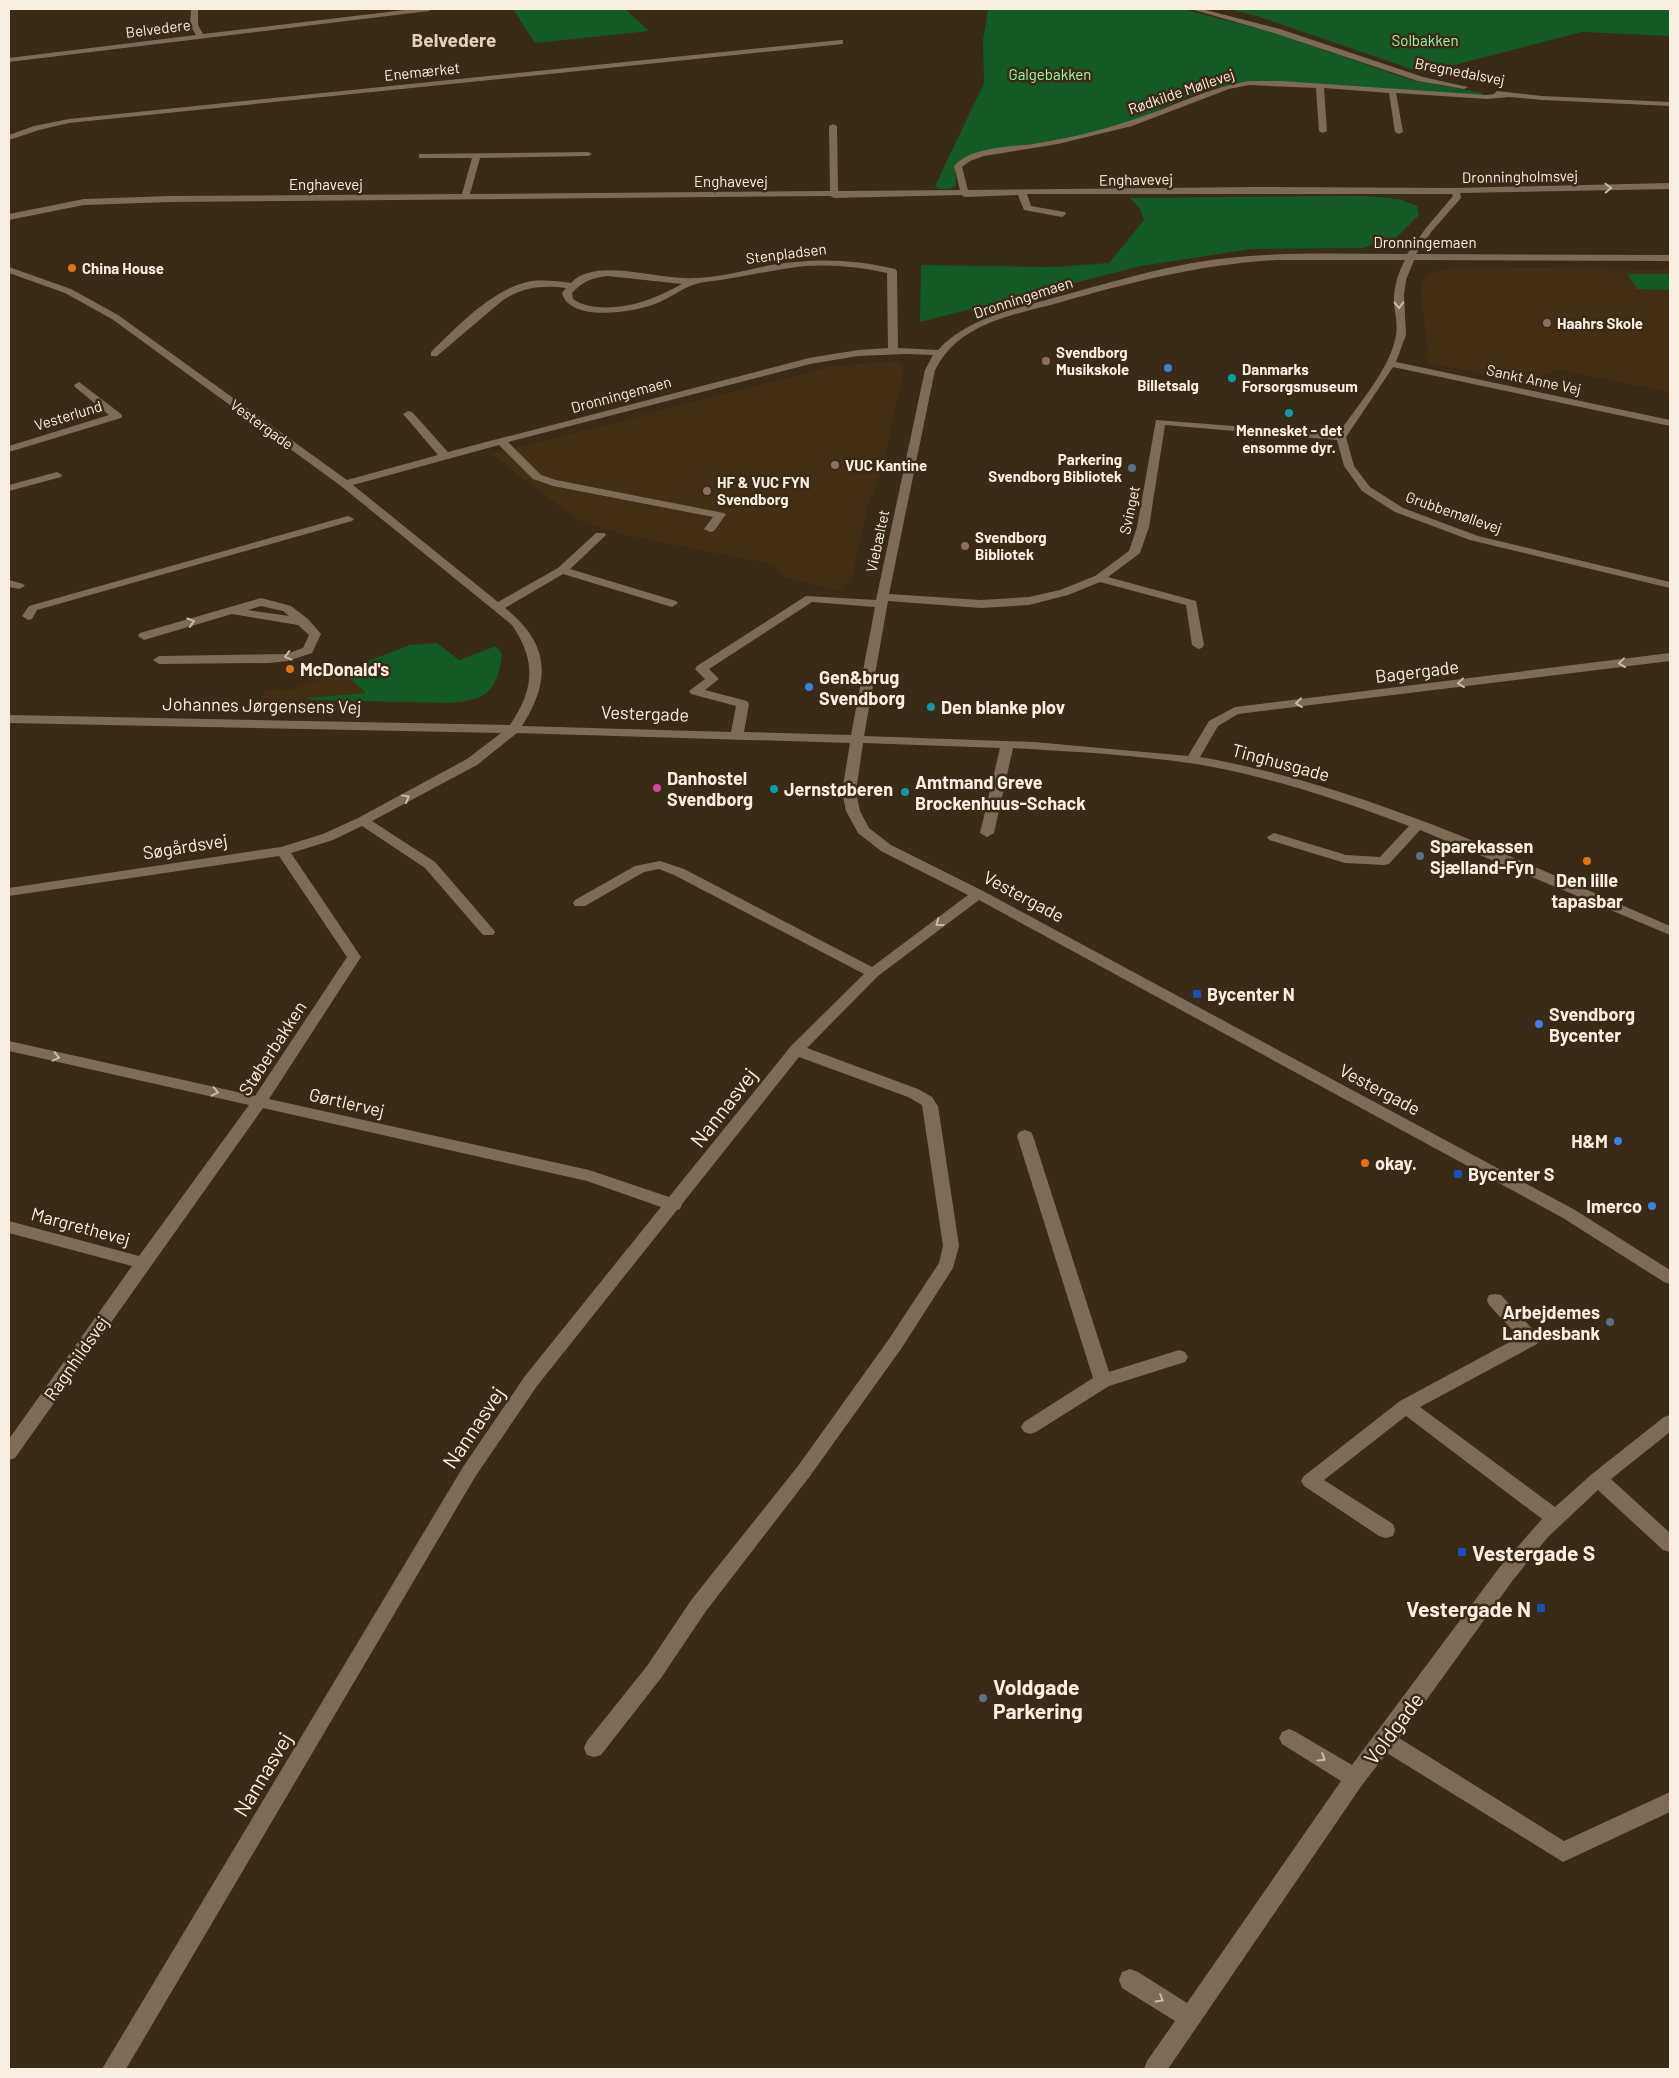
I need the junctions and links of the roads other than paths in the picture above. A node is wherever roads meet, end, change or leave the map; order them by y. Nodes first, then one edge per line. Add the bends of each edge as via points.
1 (194, 9) edge
2 (429, 9) edge
3 (1195, 9) edge
4 (200, 36) junction
5 (840, 42) dead end
6 (9, 60) edge
7 (1320, 86) junction
8 (1392, 90) junction
9 (1507, 95) junction
10 (1670, 104) edge
11 (833, 126) dead end
12 (1324, 131) dead end
13 (1399, 132) dead end
14 (9, 138) edge
15 (588, 154) dead end
16 (477, 155) junction
17 (422, 156) dead end
18 (1670, 186) edge
19 (1454, 191) junction
20 (1022, 193) junction
21 (966, 194) junction
22 (834, 195) junction
23 (465, 197) junction
24 (1062, 214) dead end
25 (9, 216) edge
26 (1408, 257) junction
27 (1670, 258) edge
28 (9, 270) edge
29 (694, 281) junction
30 (571, 286) junction
31 (893, 350) junction
32 (939, 353) junction
33 (434, 354) dead end
34 (1391, 364) junction
35 (79, 385) dead end
36 (408, 414) dead end
37 (1670, 423) edge
38 (1341, 438) junction
39 (501, 441) junction
40 (9, 450) edge
41 (445, 456) junction
42 (57, 476) dead end
43 (345, 484) junction
44 (9, 488) edge
45 (348, 518) dead end
46 (710, 529) dead end
47 (600, 535) dead end
48 (562, 570) junction
49 (1099, 578) junction
50 (1670, 586) edge
51 (882, 600) junction
52 (672, 602) dead end
53 (498, 607) junction
54 (28, 616) dead end
55 (144, 636) dead end
56 (1198, 645) dead end
57 (1670, 657) edge
58 (159, 660) dead end
59 (9, 718) edge
60 (514, 729) junction
61 (737, 736) junction
62 (856, 739) junction
63 (1007, 745) junction
64 (1192, 760) junction
65 (363, 821) junction
66 (1418, 825) junction
67 (987, 833) dead end
68 (1274, 837) dead end
69 (282, 851) junction
70 (9, 892) edge
71 (978, 894) junction
72 (580, 903) dead end
73 (1670, 931) edge
74 (488, 932) dead end
75 (873, 973) junction
76 (9, 1046) edge
77 (796, 1050) junction
78 (259, 1102) junction
79 (1025, 1136) dead end
80 (674, 1205) junction
81 (9, 1227) edge
82 (143, 1262) junction
83 (1670, 1278) edge
84 (1495, 1300) dead end
85 (1179, 1357) dead end
86 (1103, 1381) junction
87 (1406, 1406) junction
88 (1670, 1422) edge
89 (1030, 1427) dead end
90 (9, 1453) edge
91 (1598, 1479) junction
92 (1555, 1518) junction
93 (1386, 1530) dead end
94 (1670, 1544) edge
95 (1289, 1738) dead end
96 (1385, 1740) junction
97 (594, 1748) dead end
98 (1354, 1778) junction
99 (1670, 1802) edge
100 (1130, 1980) dead end
101 (1190, 2017) junction
102 (113, 2069) edge
103 (1155, 2069) edge

1 - 4 street via 194,25
2 - 4 street, Belvedere
3 - 9 street, Bregnedalsvej via 1276,31 1421,79
4 - 6 street, Belvedere
5 - 14 street, Enemærket via 69,121
7 - 8 street, Rødkilde Møllevej
7 - 12 street
7 - 21 street, Rødkilde Møllevej via 1257,83 1227,87 1129,124 1058,142 983,154 958,166
8 - 9 street, Rødkilde Møllevej via 1487,97
8 - 13 street
9 - 10 street, Bregnedalsvej
11 - 22 street
15 - 16 street
16 - 17 street
16 - 23 street
19 -> 18 street, Dronningholmsvej
19 - 20 street, Enghavevej
19 - 26 street, Dronningholmsvej via 1458,196
20 - 21 street, Enghavevej
20 - 24 street via 1027,208
21 - 22 street, Enghavevej
22 - 23 street, Enghavevej
23 - 25 street, Enghavevej via 106,200
26 - 27 street, Dronningemaen
26 - 32 street, Dronningemaen via 1266,258 1176,269 1005,315 967,331
26 -> 34 street via 1398,295 1401,337
28 - 43 street, Vestergade via 52,284 104,309
29 - 30 street, Stenpladsen via 601,274
29 - 30 street, Stenpladsen via 652,302 620,308 577,306 567,293
29 - 31 street, Stenpladsen via 820,262 842,262 892,271
30 - 33 street via 530,284 502,294
31 - 32 street, Dronningemaen
31 - 39 street, Dronningemaen via 809,361
32 - 51 street, Viebæltet via 927,382
34 - 37 street, Sankt Anne Vej
34 - 38 street
35 - 40 street, Vesterlund via 117,416
36 - 41 street
38 - 49 street, Svinget via 1160,422 1143,527 1134,553
38 - 50 street, Grubbemøllevej via 1349,466 1366,489 1399,510 1474,538
39 - 41 street, Dronningemaen
39 - 46 street via 537,477 553,483 720,515
41 - 43 street, Dronningemaen
42 - 44 street
43 - 53 street, Vestergade
45 - 54 street via 33,608
47 - 48 street
48 - 52 street
48 - 53 street
49 - 51 street, Svinget via 1029,601 982,604
49 - 56 street via 1192,603
51 - 61 street, Svinget via 810,598 701,669 713,679 695,691 743,704
51 - 62 street, Viebæltet
53 - 60 street, Vestergade via 529,642 536,663 532,696
55 -> 58 street via 230,610 304,622 315,634 310,647 288,657
57 -> 64 street, Bagergade via 1235,711 1213,724
59 - 60 street, Johannes Jørgensens Vej
60 - 61 street, Vestergade
65 -> 60 street, Søgårdsvej via 472,762
61 - 62 street, Vestergade
62 - 63 street, Tinghusgade
62 - 71 street, Vestergade via 849,792 853,811 863,830 886,848
63 - 64 street, Tinghusgade via 1100,750
63 - 67 street
64 - 66 street, Tinghusgade via 1292,782
65 - 69 street, Søgårdsvej via 328,837
65 - 74 street via 430,866
66 - 68 street via 1384,861 1345,859
66 - 73 street, Tinghusgade
69 - 70 street, Søgårdsvej
69 - 78 street, Støberbakken via 354,957
71 -> 75 street, Nannasvej
71 - 83 street, Vestergade via 1568,1214
72 - 75 street via 640,869 660,865
75 - 77 street, Nannasvej
76 -> 78 street, Gørtlervej
77 - 80 street, Nannasvej
77 - 97 street via 927,1101 950,1256 895,1344 804,1471 699,1605 654,1672
78 - 80 street, Gørtlervej via 589,1176
78 - 82 street, Støberbakken
79 - 86 street
80 - 102 street, Nannasvej via 531,1381 469,1472
81 - 82 street, Margrethevej
82 - 90 street, Ragnhildsvej
84 - 87 street via 1531,1339
85 - 86 street
86 - 89 street
87 - 92 street
87 - 93 street via 1310,1482
88 - 91 street, Voldgade
91 - 92 street, Voldgade
91 - 94 street
92 - 96 street, Voldgade via 1541,1530 1506,1574
95 -> 98 street
96 - 98 street, Voldgade
96 - 99 street via 1563,1852
98 - 101 street, Voldgade
100 -> 101 street
101 - 103 street, Voldgade

